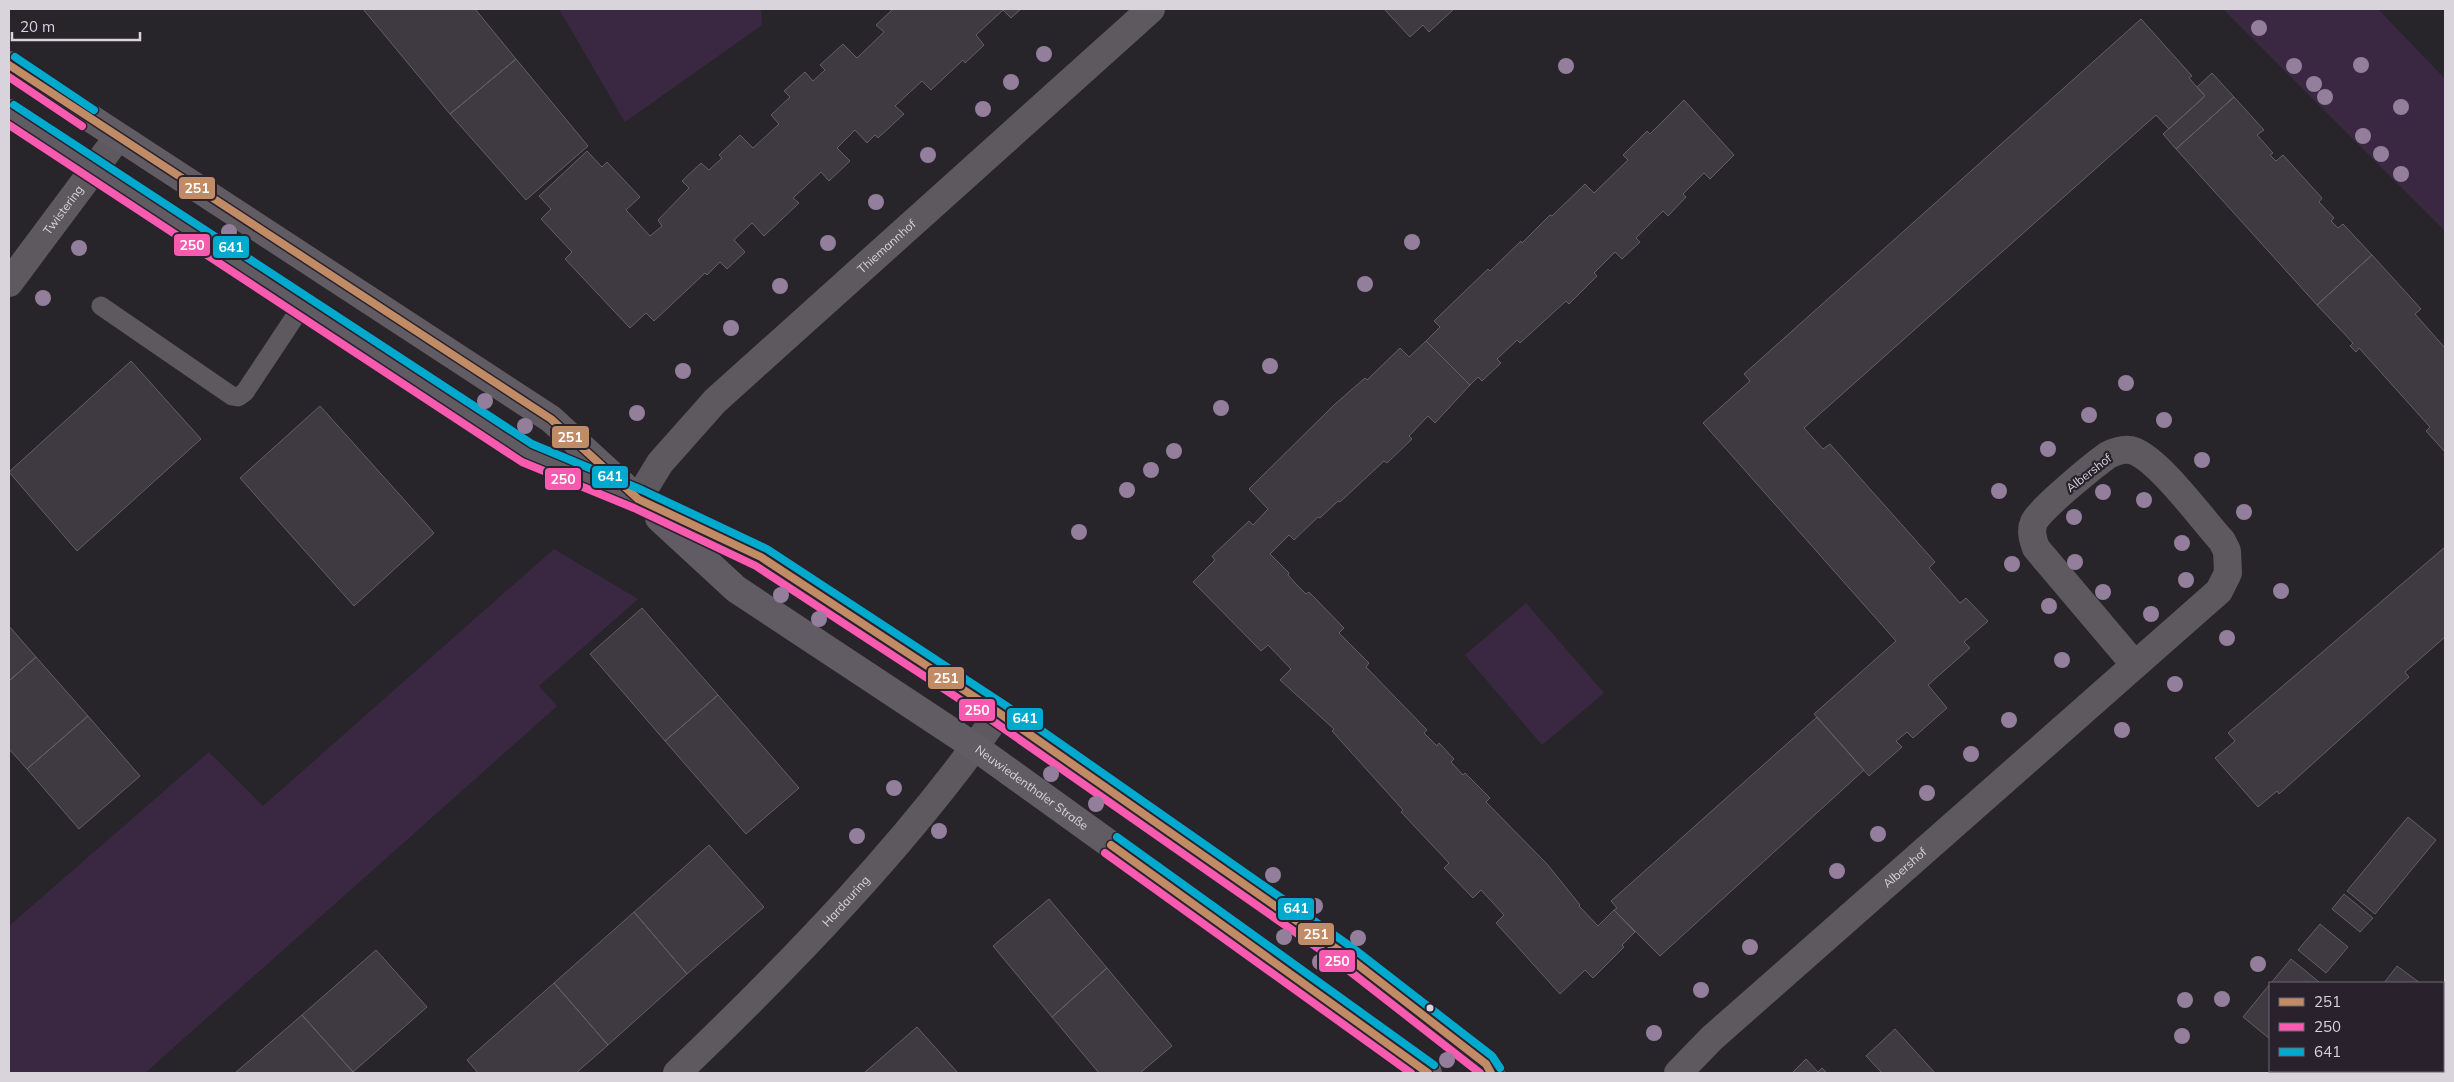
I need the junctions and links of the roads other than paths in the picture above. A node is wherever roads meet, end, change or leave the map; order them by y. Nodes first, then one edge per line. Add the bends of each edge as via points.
1 (1151, 9) edge
2 (9, 66) edge
3 (9, 113) edge
4 (118, 137) junction
5 (95, 170) junction
6 (9, 283) edge
7 (101, 306) dead end
8 (302, 306) junction
9 (638, 499) junction
10 (2135, 665) junction
11 (999, 713) junction
12 (975, 747) junction
13 (677, 1073) edge
14 (1428, 1073) edge
15 (1491, 1073) edge
16 (1678, 1073) edge

1 - 9 street, Thiemannhof via 715,401 660,463
2 - 4 street, Neuwiedenthaler Straße
3 - 5 street, Neuwiedenthaler Straße
4 - 5 street, Twistering
4 - 9 street, Neuwiedenthaler Straße via 551,419
5 - 6 street, Twistering
5 - 8 street, Neuwiedenthaler Straße
7 - 8 lane via 238,397 245,392
8 - 9 street, Neuwiedenthaler Straße via 527,453
9 - 11 street, Neuwiedenthaler Straße via 761,557
9 - 12 street, Neuwiedenthaler Straße via 736,589
10 - 10 street, Albershof via 2219,591 2229,562 2222,542 2156,466 2140,454 2125,450 2109,455 2047,507 2034,523 2032,539 2036,548
10 - 16 street, Albershof via 1712,1038
11 - 12 street, Hardauring
11 - 15 street, Neuwiedenthaler Straße via 1344,954 1486,1064
12 - 13 street, Hardauring via 844,903
12 - 14 street, Neuwiedenthaler Straße

